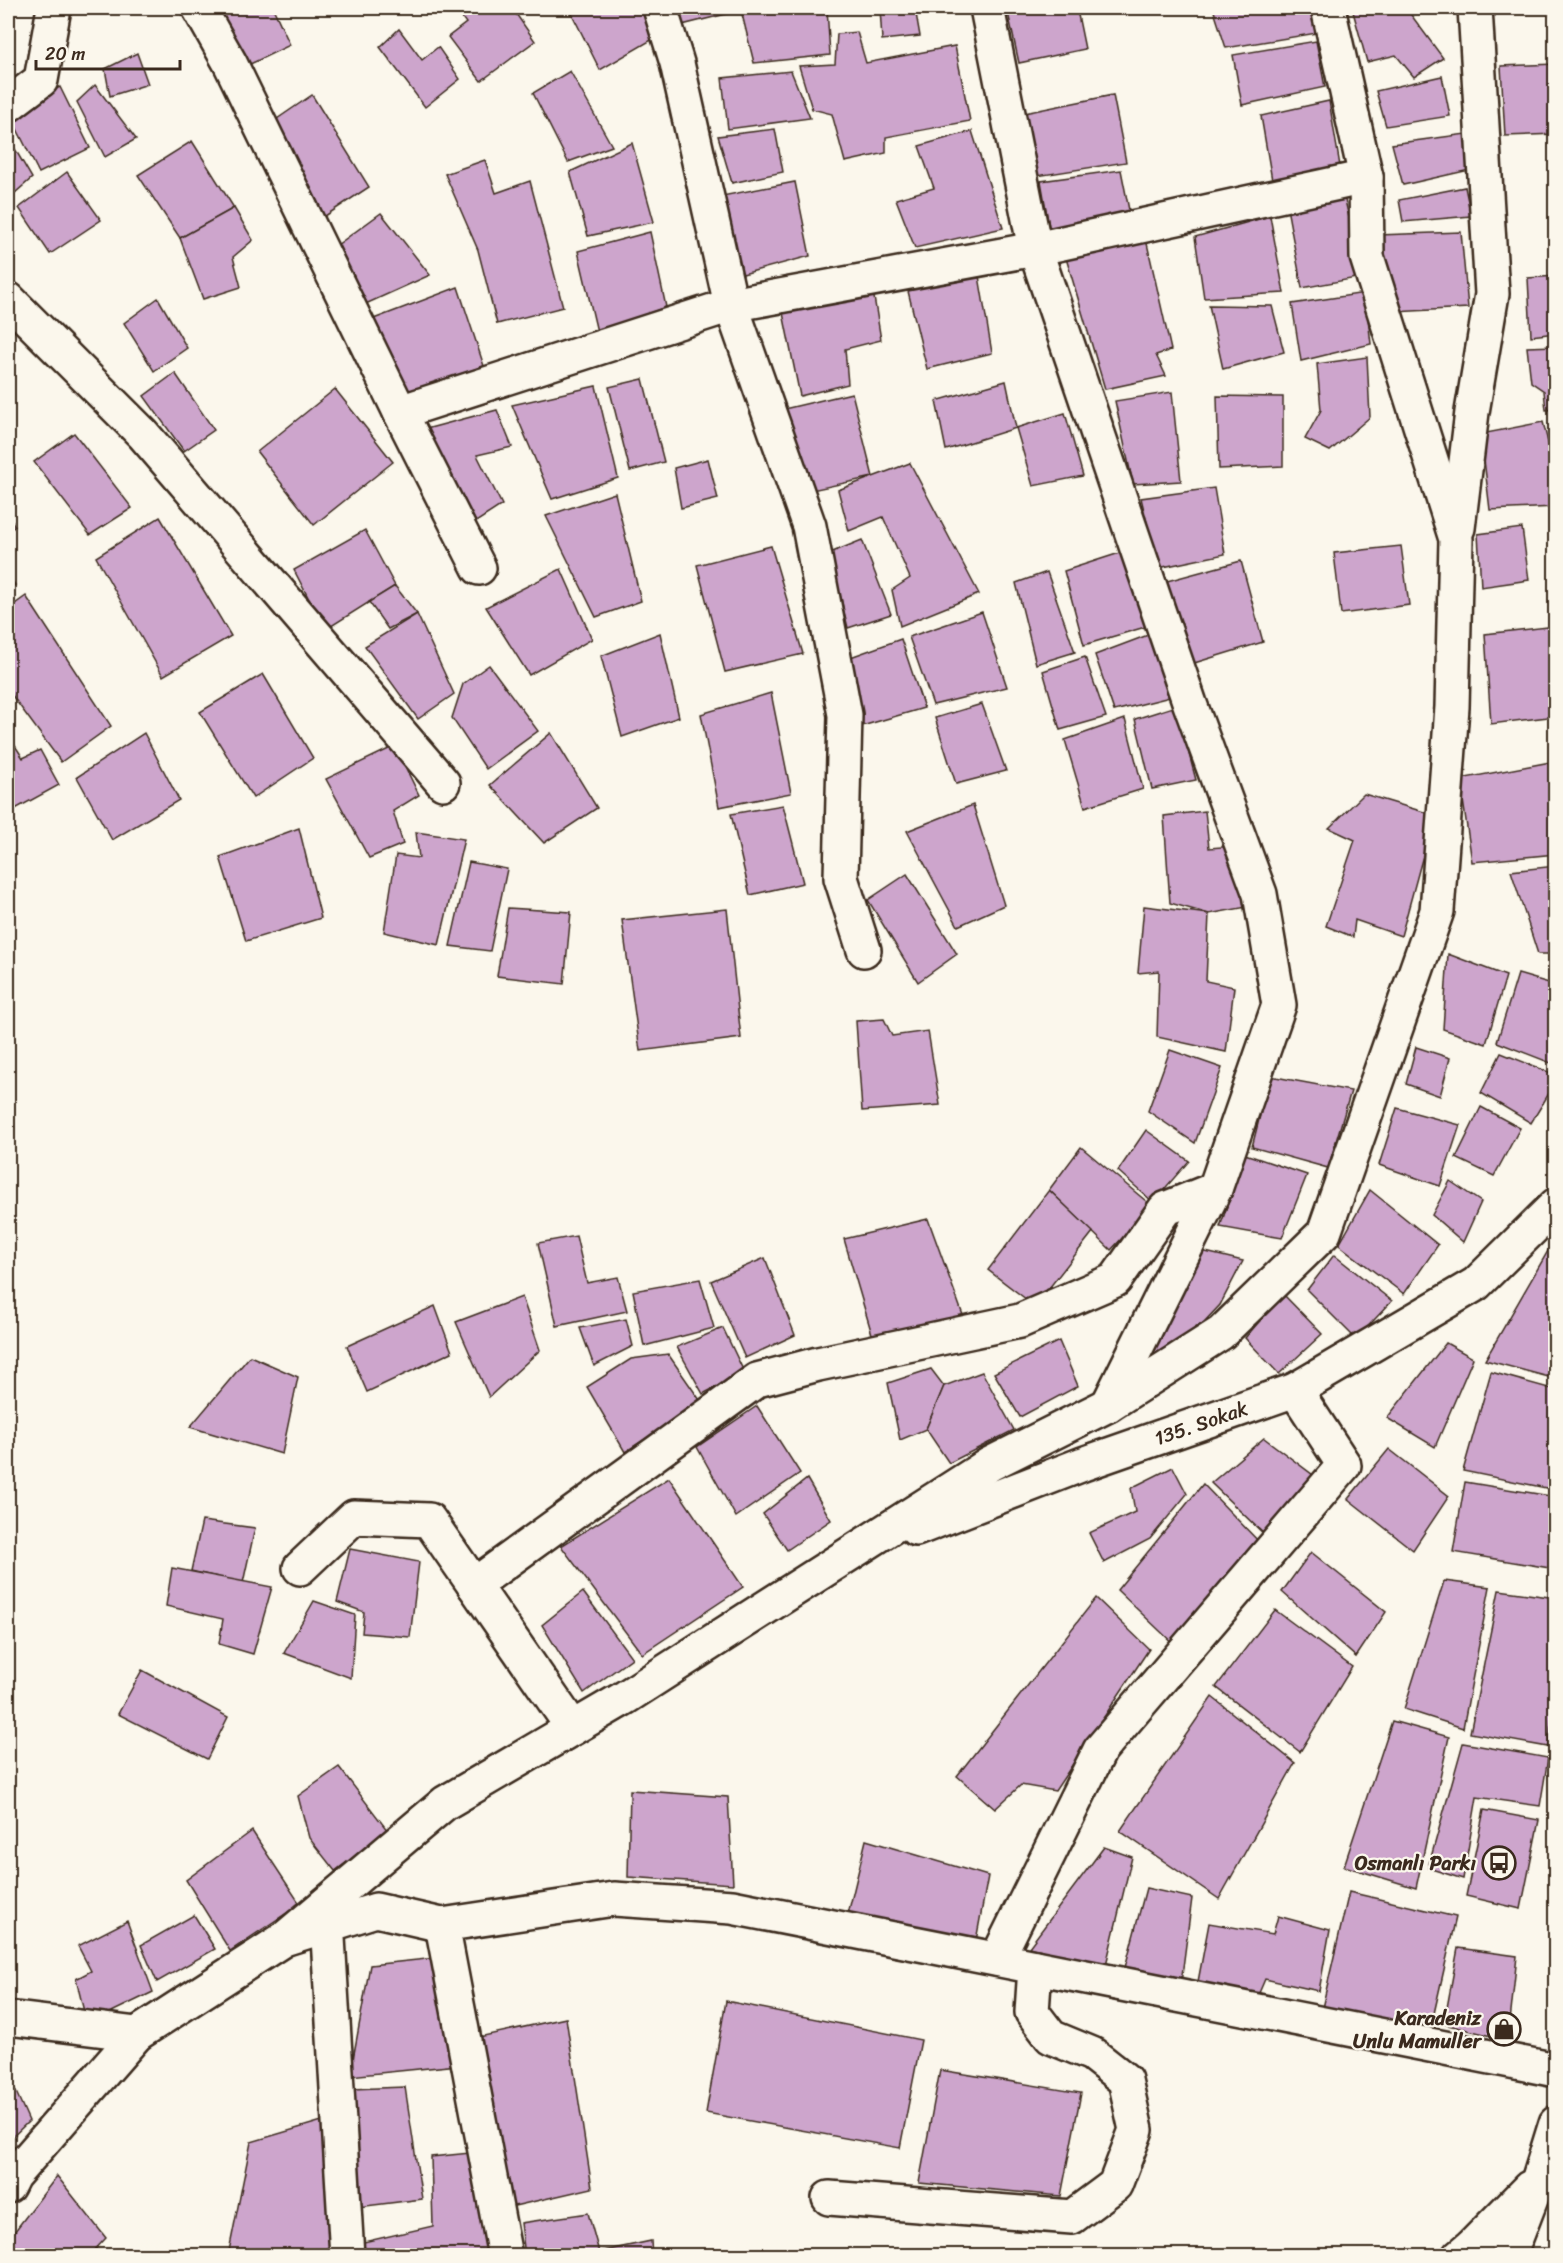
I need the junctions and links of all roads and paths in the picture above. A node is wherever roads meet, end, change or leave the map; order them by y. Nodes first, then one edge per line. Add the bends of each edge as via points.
1 (54, 8) edge
2 (199, 8) edge
3 (660, 8) edge
4 (987, 8) edge
5 (1328, 8) edge
6 (1475, 8) edge
7 (8, 105) edge
8 (1366, 177) junction
9 (1035, 249) junction
10 (8, 299) edge
11 (731, 305) junction
12 (400, 412) junction
13 (1456, 539) junction
14 (479, 568) dead end
15 (443, 783) dead end
16 (864, 950) dead end
17 (1215, 1189) junction
18 (1556, 1206) edge
19 (1295, 1390) junction
20 (1108, 1405) junction
21 (300, 1568) dead end
22 (812, 1580) junction
23 (474, 1585) junction
24 (573, 1728) junction
25 (326, 1915) junction
26 (442, 1925) junction
27 (997, 1959) junction
28 (1035, 1967) junction
29 (8, 2018) edge
30 (137, 2034) junction
31 (1556, 2070) edge
32 (1556, 2123) edge
33 (1539, 2178) junction
34 (8, 2186) edge
35 (829, 2198) dead end
36 (347, 2256) edge
37 (506, 2256) edge
38 (1460, 2256) edge
39 (1509, 2256) edge

1 - 7 street via 41,80
2 - 12 street via 230,63
3 - 11 street via 677,63
4 - 9 street
5 - 8 street
6 - 13 street via 1492,294
8 - 9 street
8 - 13 street via 1368,257
9 - 11 street
9 - 17 street via 1190,704 1260,894 1279,1005
10 - 15 street via 143,434
11 - 12 street
11 - 16 street via 809,526 845,715 841,878
12 - 14 street
13 - 20 street via 1452,707 1437,912 1324,1233 1221,1332
17 - 20 street
17 - 23 street via 1165,1209 1115,1280 1020,1321 757,1380
18 - 19 street, 135. Sokak via 1476,1284
19 - 22 street, 135. Sokak via 1083,1464 929,1524
19 - 27 street via 1344,1465 1100,1750
20 - 22 street via 990,1464
21 - 23 street via 354,1517 429,1520
22 - 24 street
23 - 24 street
24 - 25 street via 445,1803
25 - 26 street via 376,1910
25 - 30 street
25 - 36 street
26 - 27 street via 614,1899 732,1907
26 - 37 street
27 - 28 street
28 - 31 street
28 - 35 street via 1032,2012 1051,2037 1092,2054 1125,2080 1136,2130 1115,2185 1072,2217
29 - 30 street
30 - 34 street
32 - 33 street
33 - 38 street
33 - 39 street

